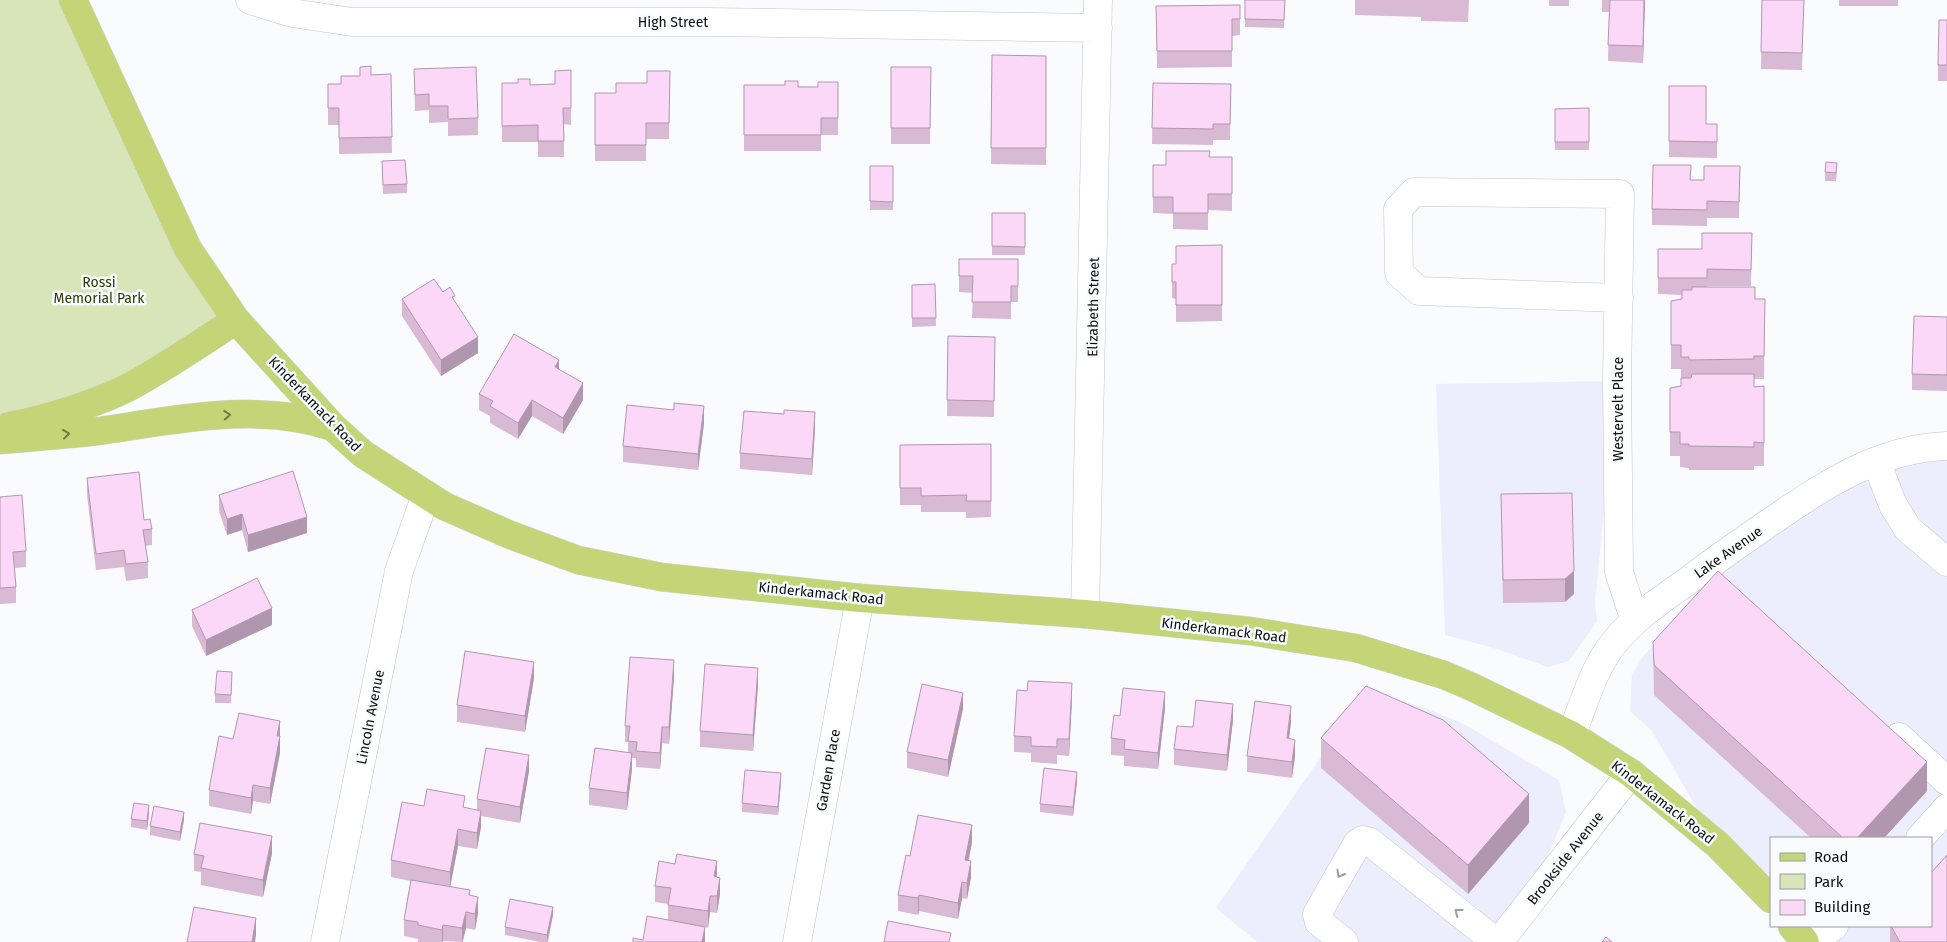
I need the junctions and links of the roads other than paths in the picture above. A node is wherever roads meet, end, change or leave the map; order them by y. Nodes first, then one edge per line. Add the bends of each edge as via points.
1 (73, 0) edge
2 (250, 0) edge
3 (1098, 0) edge
4 (708, 11) edge
5 (1098, 28) junction
6 (1619, 298) junction
7 (236, 320) junction
8 (333, 427) junction
9 (0, 428) edge
10 (0, 440) edge
11 (1947, 446) edge
12 (1876, 461) junction
13 (426, 495) junction
14 (1947, 562) edge
15 (1710, 564) junction
16 (1730, 583) edge
17 (860, 598) junction
18 (1085, 614) junction
19 (1635, 621) junction
20 (1881, 722) edge
21 (1571, 735) junction
22 (1631, 773) junction
23 (1947, 781) edge
24 (1947, 808) edge
25 (1921, 837) edge
26 (1770, 898) edge
27 (1793, 927) edge
28 (1833, 927) edge
29 (325, 942) edge
30 (797, 942) edge
31 (1344, 942) edge
32 (1498, 942) edge
33 (1805, 942) edge
34 (1812, 942) edge

1 - 7 main road, Kinderkamack Road via 188,249
2 - 4 street, High Street via 292,13 352,22
3 - 5 street, Elizabeth Street
4 - 5 street, High Street
5 - 18 street, Elizabeth Street
6 - 6 street, Westervelt Place via 1620,194 1414,192 1398,209 1399,273 1419,292
6 - 19 street, Westervelt Place via 1619,572
7 - 8 main road, Kinderkamack Road
7 - 9 main road via 168,365 126,388 70,409
10 -> 8 main road via 175,419 248,414 293,416
8 - 13 main road, Kinderkamack Road via 363,454
11 - 12 street, Lake Avenue via 1904,452
12 - 14 street via 1892,505 1908,529
12 - 15 street, Lake Avenue via 1818,488
13 - 17 main road, Kinderkamack Road via 478,522 578,560 661,576
13 - 29 street, Lincoln Avenue via 400,571
15 - 16 street
15 - 19 street, Lake Avenue
17 - 18 main road, Kinderkamack Road
17 - 30 street, Garden Place
18 - 21 main road, Kinderkamack Road via 1250,631 1356,648 1472,687
19 - 21 street, Lake Avenue via 1603,659
20 - 23 street
21 - 22 main road, Kinderkamack Road
22 - 26 main road, Kinderkamack Road via 1718,845
22 - 32 street, Brookside Avenue
24 - 25 street
27 - 33 main road
28 - 34 street
32 -> 31 street via 1370,842 1363,840 1357,844 1317,914 1319,922

